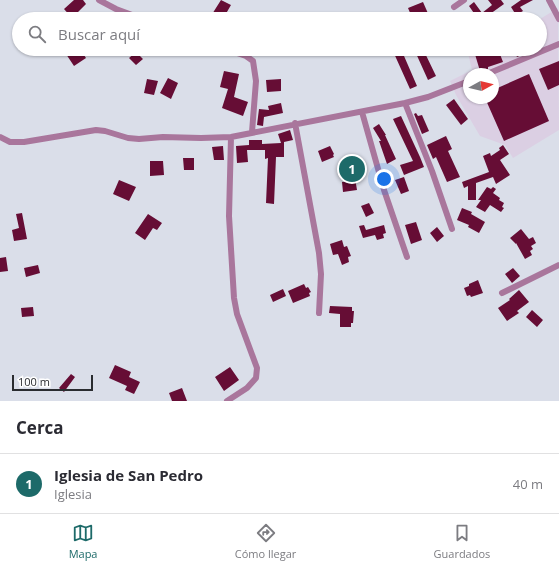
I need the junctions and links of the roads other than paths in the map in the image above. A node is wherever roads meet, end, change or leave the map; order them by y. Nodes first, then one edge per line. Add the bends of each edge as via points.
1 (99, 0) edge
2 (464, 0) edge
3 (550, 0) edge
4 (454, 7) dead end
5 (124, 12) edge
6 (559, 19) edge
7 (559, 44) edge
8 (547, 49) edge
9 (246, 56) edge
10 (530, 56) edge
11 (499, 69) edge
12 (463, 83) edge
13 (405, 103) junction
14 (362, 112) junction
15 (295, 123) junction
16 (252, 132) junction
17 (231, 136) junction
18 (0, 137) edge
19 (452, 229) dead end
20 (407, 257) dead end
21 (559, 265) edge
22 (502, 293) dead end
23 (319, 313) dead end
24 (227, 401) edge

1 - 5 street
2 - 4 street
3 - 6 street
7 - 8 street
9 - 16 street via 253,61 256,81
10 - 11 street
12 - 13 street
13 - 14 street
13 - 19 street
14 - 15 street
14 - 20 street via 384,190
15 - 16 street
15 - 23 street via 319,253
16 - 17 street
17 - 18 street via 139,139 96,130 24,142 10,142
17 - 24 street via 229,216 234,298 237,314 257,368 256,378 247,388
21 - 22 street

